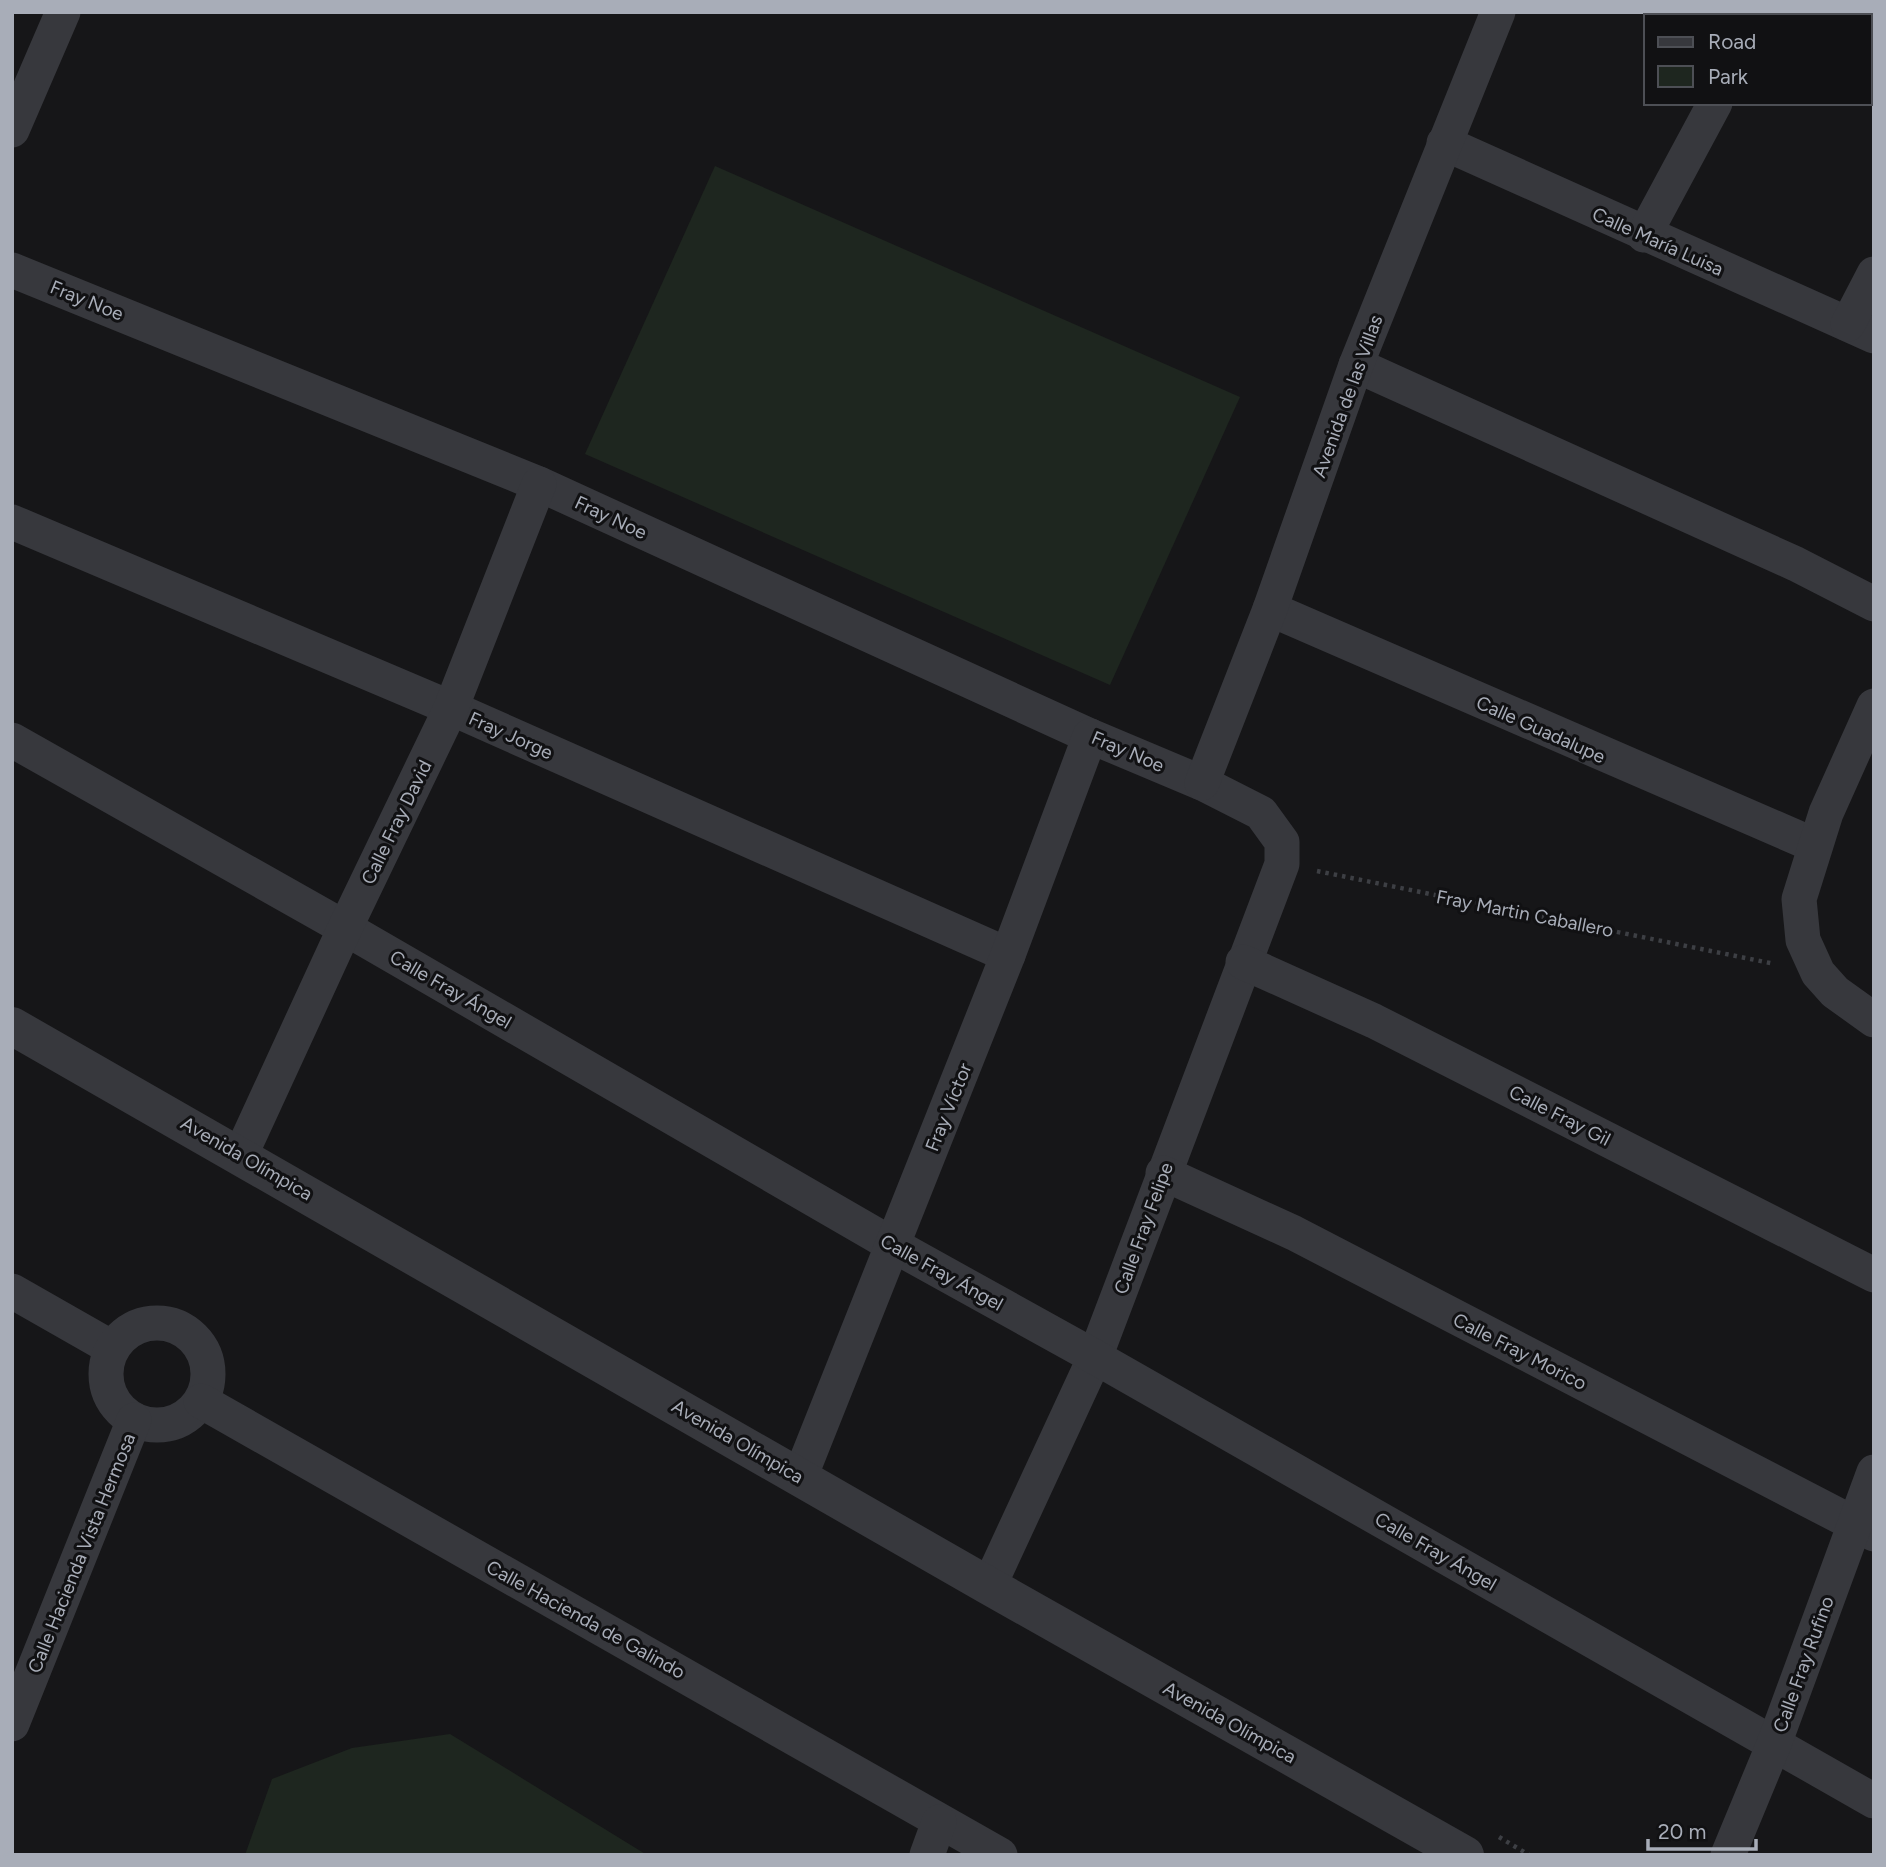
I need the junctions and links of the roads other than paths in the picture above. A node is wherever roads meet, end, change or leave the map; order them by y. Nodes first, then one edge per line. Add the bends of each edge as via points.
1 (63, 12) edge
2 (1498, 12) edge
3 (1714, 105) edge
4 (12, 130) edge
5 (1444, 143) junction
6 (1644, 235) junction
7 (12, 270) edge
8 (1874, 274) edge
9 (1861, 330) edge
10 (1356, 365) junction
11 (539, 484) junction
12 (12, 522) edge
13 (1874, 604) edge
14 (1270, 609) junction
15 (1874, 706) edge
16 (451, 708) junction
17 (1090, 736) junction
18 (12, 740) edge
19 (1202, 783) junction
20 (1814, 845) junction
21 (345, 928) junction
22 (1008, 955) junction
23 (1243, 962) junction
24 (1874, 1020) edge
25 (12, 1026) edge
26 (241, 1154) junction
27 (1163, 1172) junction
28 (893, 1245) junction
29 (1874, 1275) edge
30 (12, 1291) edge
31 (112, 1348) junction
32 (1096, 1357) junction
33 (201, 1402) junction
34 (134, 1420) junction
35 (1874, 1472) edge
36 (800, 1476) junction
37 (1863, 1529) edge
38 (989, 1586) junction
39 (12, 1724) edge
40 (1774, 1744) junction
41 (1874, 1801) edge
42 (939, 1822) junction
43 (927, 1855) edge
44 (1000, 1855) edge
45 (1465, 1855) edge
46 (1728, 1855) edge

1 - 4 street
2 - 5 street, Avenida de las Villas
3 - 6 street
5 - 6 street, Calle María Luisa
5 - 10 street, Avenida de las Villas
6 - 9 street, Calle María Luisa
7 - 11 street, Fray Noe
8 - 9 street
10 - 13 street via 1796,564
10 - 14 street, Avenida de las Villas
11 - 16 street, Calle Fray David
11 - 17 street, Fray Noe
12 - 16 street, Fray Jorge
14 - 19 street, Avenida de las Villas
14 - 20 street, Calle Guadalupe
15 - 20 street
16 - 21 street, Calle Fray David
16 - 22 street, Fray Jorge
17 - 19 street, Fray Noe
17 - 22 street, Fray Víctor
18 - 21 street, Calle Fray Ángel
19 - 23 street, Calle Fray Felipe via 1261,813 1282,842 1282,864
20 - 24 street via 1799,899 1803,940 1818,973 1835,992
21 - 26 street, Calle Fray David
21 - 28 street, Calle Fray Ángel
22 - 28 street, Fray Víctor
23 - 27 street, Calle Fray Felipe
23 - 29 street, Calle Fray Gil via 1374,1021
25 - 26 street, Avenida Olímpica
26 - 36 street, Avenida Olímpica
27 - 32 street, Calle Fray Felipe
27 - 37 street, Calle Fray Morico via 1293,1233
28 - 32 street, Calle Fray Ángel
28 - 36 street, Fray Víctor
30 - 31 street
31 - 33 street via 136,1326 161,1323 184,1329 205,1354 208,1387
31 - 34 street via 106,1372 110,1396
32 - 38 street, Calle Fray Felipe
32 - 40 street, Calle Fray Ángel
33 - 34 street via 178,1421 163,1425
33 - 42 street, Calle Hacienda de Galindo
34 - 39 street, Calle Hacienda Vista Hermosa
35 - 37 street, Calle Fray Rufino
36 - 38 street, Avenida Olímpica
37 - 40 street, Calle Fray Rufino
38 - 45 street, Avenida Olímpica
40 - 41 street, Calle Fray Ángel
40 - 46 street, Calle Fray Rufino
42 - 43 street
42 - 44 street, Calle Hacienda de Galindo

